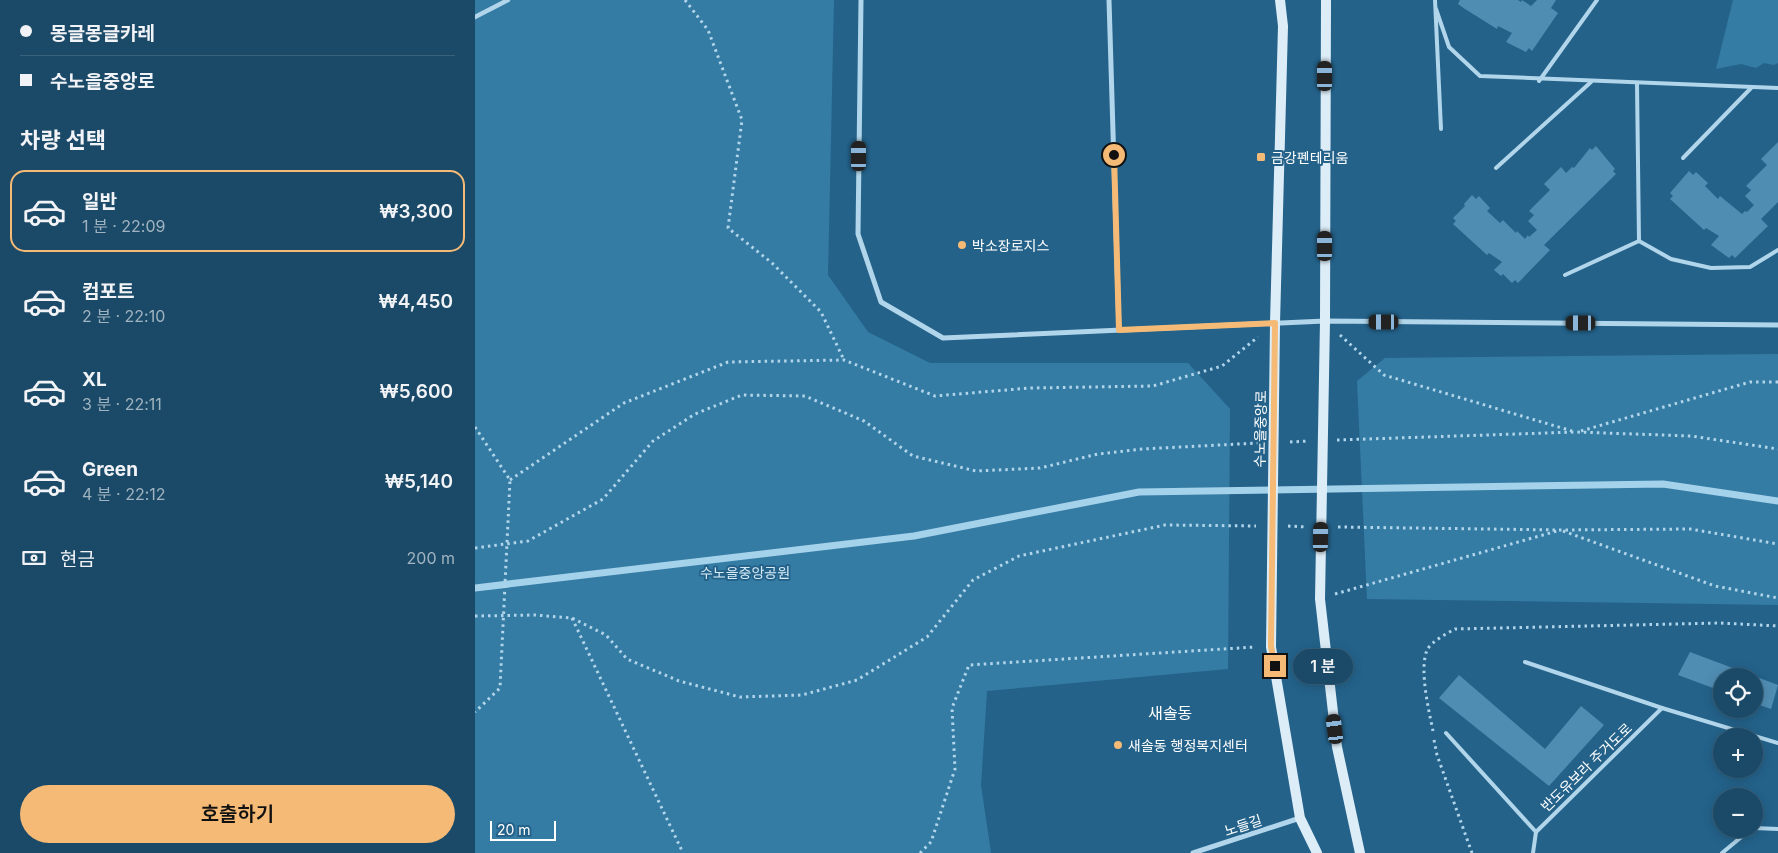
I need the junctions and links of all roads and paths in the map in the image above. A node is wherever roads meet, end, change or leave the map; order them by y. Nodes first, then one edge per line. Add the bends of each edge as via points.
1 (508, 0) edge
2 (685, 0) edge
3 (861, 0) edge
4 (1109, 0) edge
5 (1280, 0) edge
6 (1326, 0) edge
7 (1435, 0) edge
8 (1597, 0) edge
9 (1436, 9) junction
10 (475, 18) edge
11 (1539, 80) junction
12 (1591, 82) junction
13 (1637, 84) junction
14 (1752, 87) junction
15 (1778, 88) edge
16 (1441, 129) dead end
17 (1683, 158) dead end
18 (1496, 168) dead end
19 (1639, 241) junction
20 (1778, 250) edge
21 (1565, 275) dead end
22 (1325, 321) junction
23 (1275, 323) junction
24 (1778, 325) edge
25 (1119, 330) junction
26 (844, 360) junction
27 (1778, 382) edge
28 (475, 427) edge
29 (1576, 432) junction
30 (1317, 440) dead end
31 (1327, 440) dead end
32 (1288, 442) dead end
33 (1269, 443) dead end
34 (1778, 449) edge
35 (510, 480) junction
36 (1264, 526) dead end
37 (1284, 526) dead end
38 (1313, 527) dead end
39 (1333, 527) dead end
40 (1560, 530) junction
41 (1778, 544) edge
42 (475, 548) edge
43 (1778, 598) edge
44 (1320, 599) junction
45 (475, 616) edge
46 (572, 618) junction
47 (1271, 646) junction
48 (1525, 662) dead end
49 (1662, 708) junction
50 (475, 712) edge
51 (1446, 732) dead end
52 (1778, 743) edge
53 (1301, 818) junction
54 (1763, 828) edge
55 (1778, 829) edge
56 (1536, 832) junction
57 (1740, 838) edge
58 (683, 853) edge
59 (920, 853) edge
60 (1193, 853) edge
61 (1317, 853) edge
62 (1361, 853) edge
63 (1533, 853) edge
64 (1722, 853) edge

1 - 10 street
2 - 26 path via 708,30 743,120 729,228 821,312
3 - 25 street via 858,234 881,302 943,338
4 - 25 street
5 - 23 main road, 수노을중앙로 via 1283,26
6 - 22 main road
7 - 9 lane
8 - 11 lane
9 - 11 lane via 1449,47 1480,76
9 - 16 lane
11 - 12 lane
12 - 13 lane
12 - 18 lane
13 - 14 lane
13 - 19 lane
14 - 15 lane
14 - 17 lane
19 - 20 lane via 1671,259 1711,268 1750,267
19 - 21 lane
22 - 23 street
22 - 24 street
22 - 29 path via 1384,375
22 - 44 main road
23 - 25 street
23 - 26 path via 1222,366 1153,386 1030,388 935,396
23 - 47 main road, 수노을중앙로
26 - 35 path via 729,362 624,403
27 - 29 path via 1750,382
28 - 35 path
29 - 31 path
29 - 34 path via 1691,436
30 - 32 path
33 - 42 path via 1142,449 1098,454 1040,468 976,471 913,456 864,420 805,396 743,395 695,414 653,441 603,499 528,541
35 - 50 path via 500,688
36 - 46 path via 1165,525 1019,556 973,580 927,637 857,680 803,695 740,697 679,681 627,658 606,635
37 - 38 path
39 - 40 path
40 - 41 path via 1690,529
40 - 43 path via 1715,586
40 - 44 path
44 - 62 main road via 1337,748
45 - 46 path
46 - 58 path
47 - 53 main road, 수노을중앙로
47 - 59 path via 969,665 952,708 955,769 931,842
48 - 49 lane
49 - 52 lane
49 - 56 lane, 반도유보라 주거도로
51 - 56 lane
53 - 60 street, 노들길
53 - 61 main road, 수노을중앙로
54 - 55 lane
56 - 63 lane
57 - 64 lane

